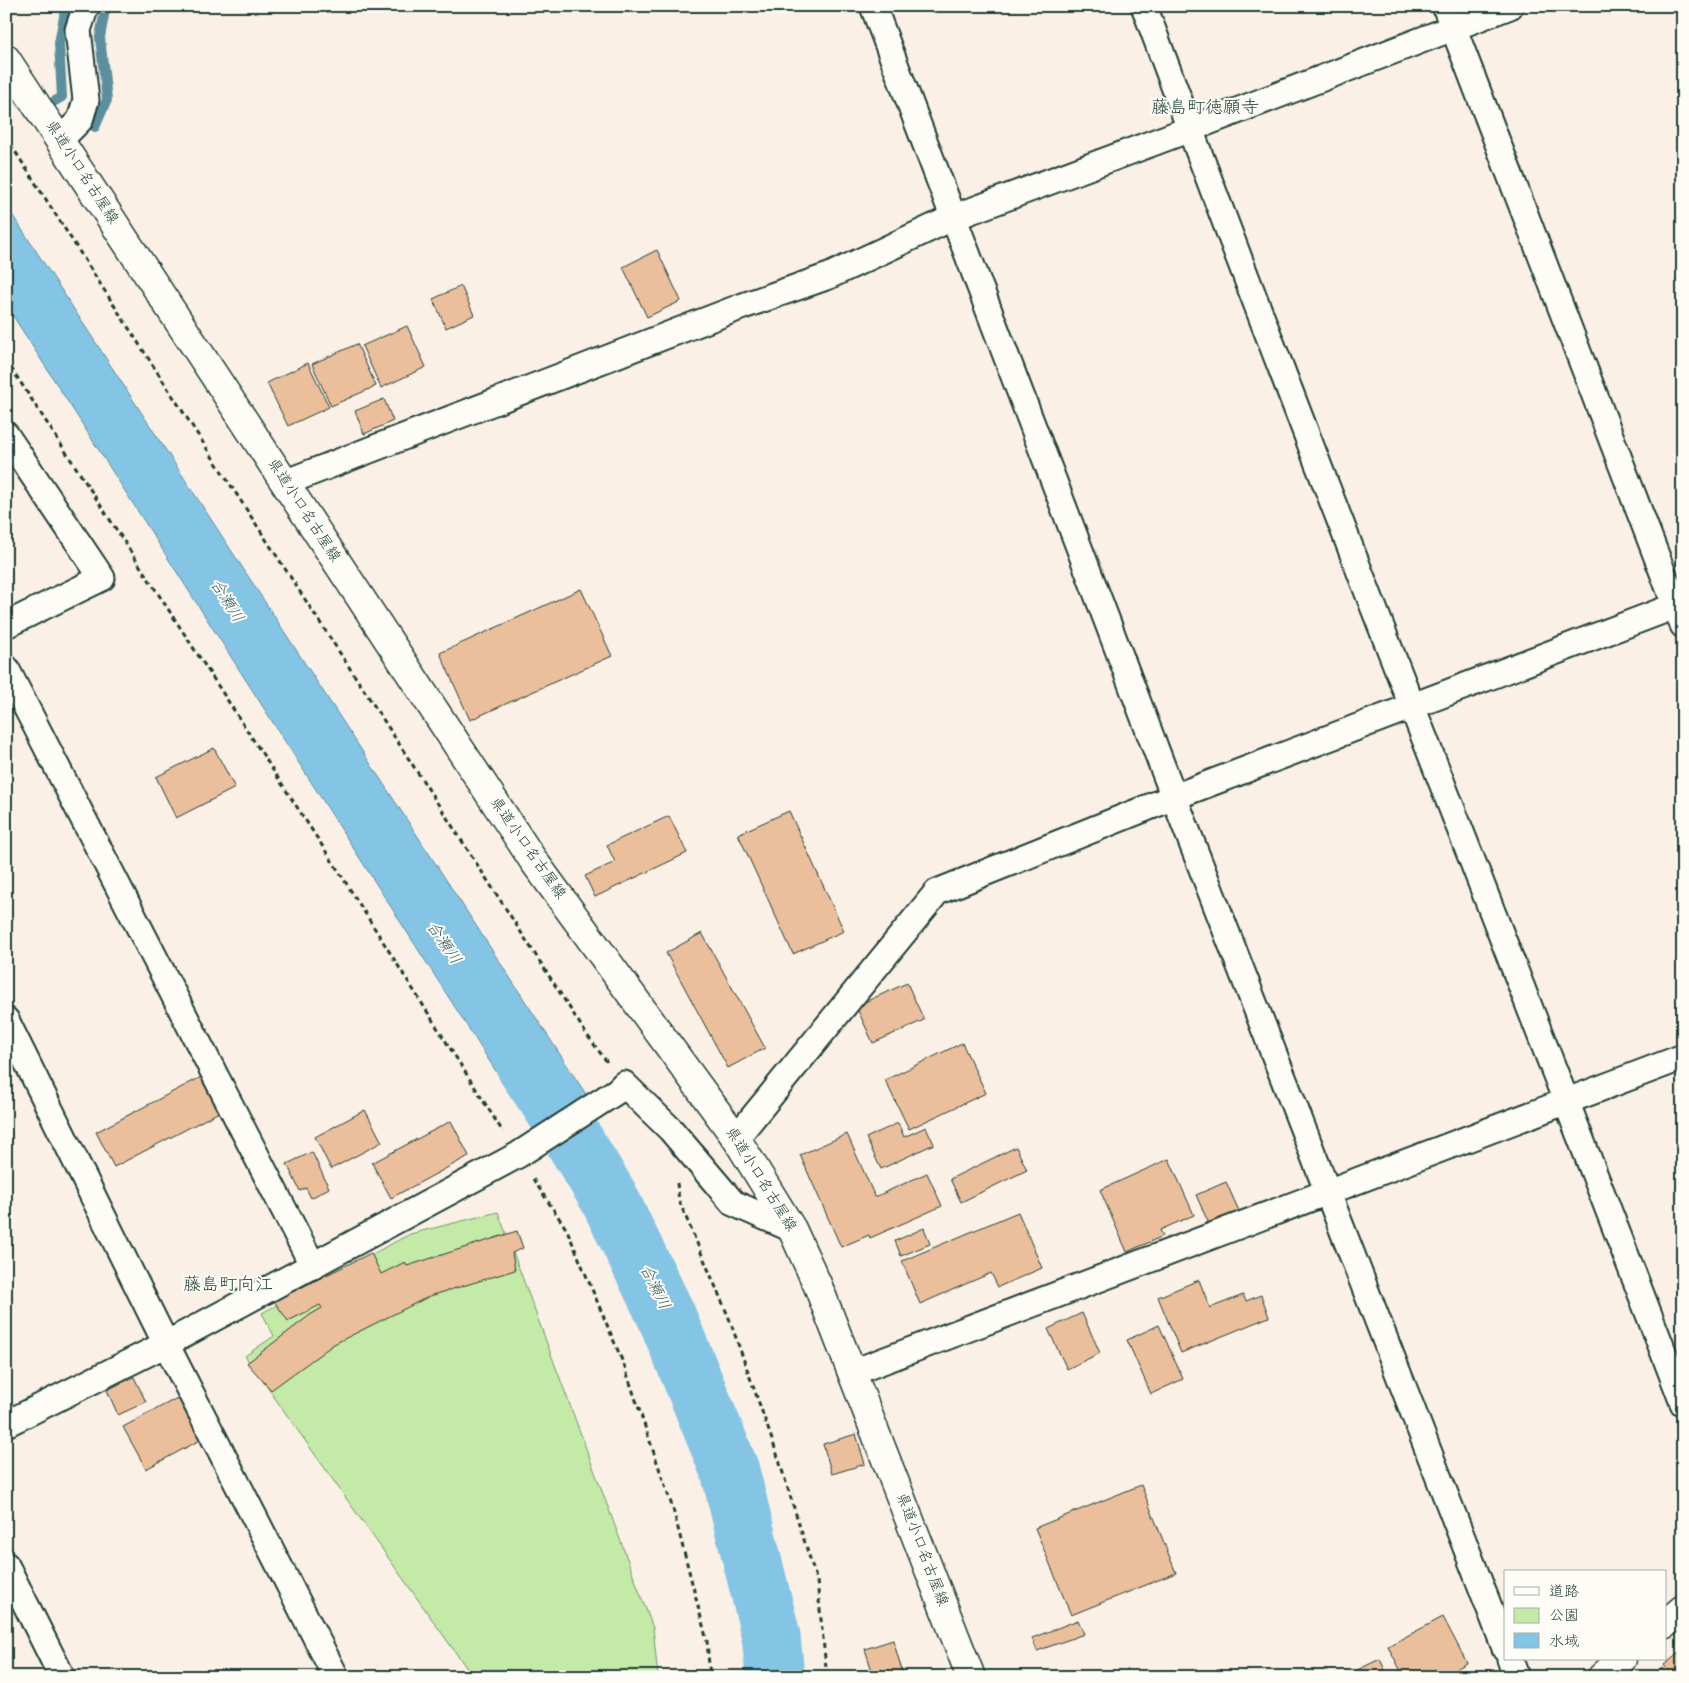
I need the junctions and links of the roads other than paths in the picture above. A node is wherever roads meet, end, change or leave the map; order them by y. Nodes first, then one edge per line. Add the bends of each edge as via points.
1 (86, 6) edge
2 (873, 6) edge
3 (1144, 6) edge
4 (1510, 6) edge
5 (1449, 17) edge
6 (6, 59) edge
7 (1190, 129) junction
8 (60, 140) junction
9 (952, 218) junction
10 (6, 435) edge
11 (284, 483) junction
12 (1680, 611) edge
13 (6, 626) edge
14 (6, 668) edge
15 (1411, 706) junction
16 (1174, 797) junction
17 (6, 1020) edge
18 (1683, 1057) edge
19 (1567, 1101) junction
20 (736, 1138) junction
21 (1328, 1192) junction
22 (792, 1229) junction
23 (313, 1266) junction
24 (166, 1344) junction
25 (851, 1373) junction
26 (1683, 1403) edge
27 (6, 1424) edge
28 (6, 1564) edge
29 (1683, 1609) edge
30 (1666, 1623) edge
31 (1504, 1645) edge
32 (1510, 1660) edge
33 (1621, 1660) edge
34 (62, 1677) edge
35 (336, 1677) edge
36 (971, 1677) edge
37 (1516, 1677) edge
38 (1602, 1677) edge

1 - 8 street via 78,30 86,100 80,120
2 - 9 street
3 - 7 street
4 - 5 street
5 - 7 street
5 - 12 street
6 - 8 main road, 県道小口名古屋線
7 - 9 street
7 - 15 street
8 - 11 main road, 県道小口名古屋線
9 - 11 street via 830,276 733,310
9 - 16 street
10 - 13 street via 102,578
11 - 20 main road, 県道小口名古屋線 via 533,860
12 - 15 street
14 - 23 street
15 - 16 street
15 - 19 street
16 - 20 street via 937,892
16 - 21 street
17 - 24 street
18 - 19 street
19 - 21 street
19 - 26 street
20 - 22 main road, 県道小口名古屋線
21 - 25 street
21 - 31 street
22 - 23 street via 733,1203 671,1130 621,1088 518,1155
22 - 25 main road, 県道小口名古屋線
23 - 24 street
24 - 27 street
24 - 35 street
25 - 36 main road, 県道小口名古屋線
28 - 34 street
29 - 30 main road
32 - 37 street
33 - 38 main road

